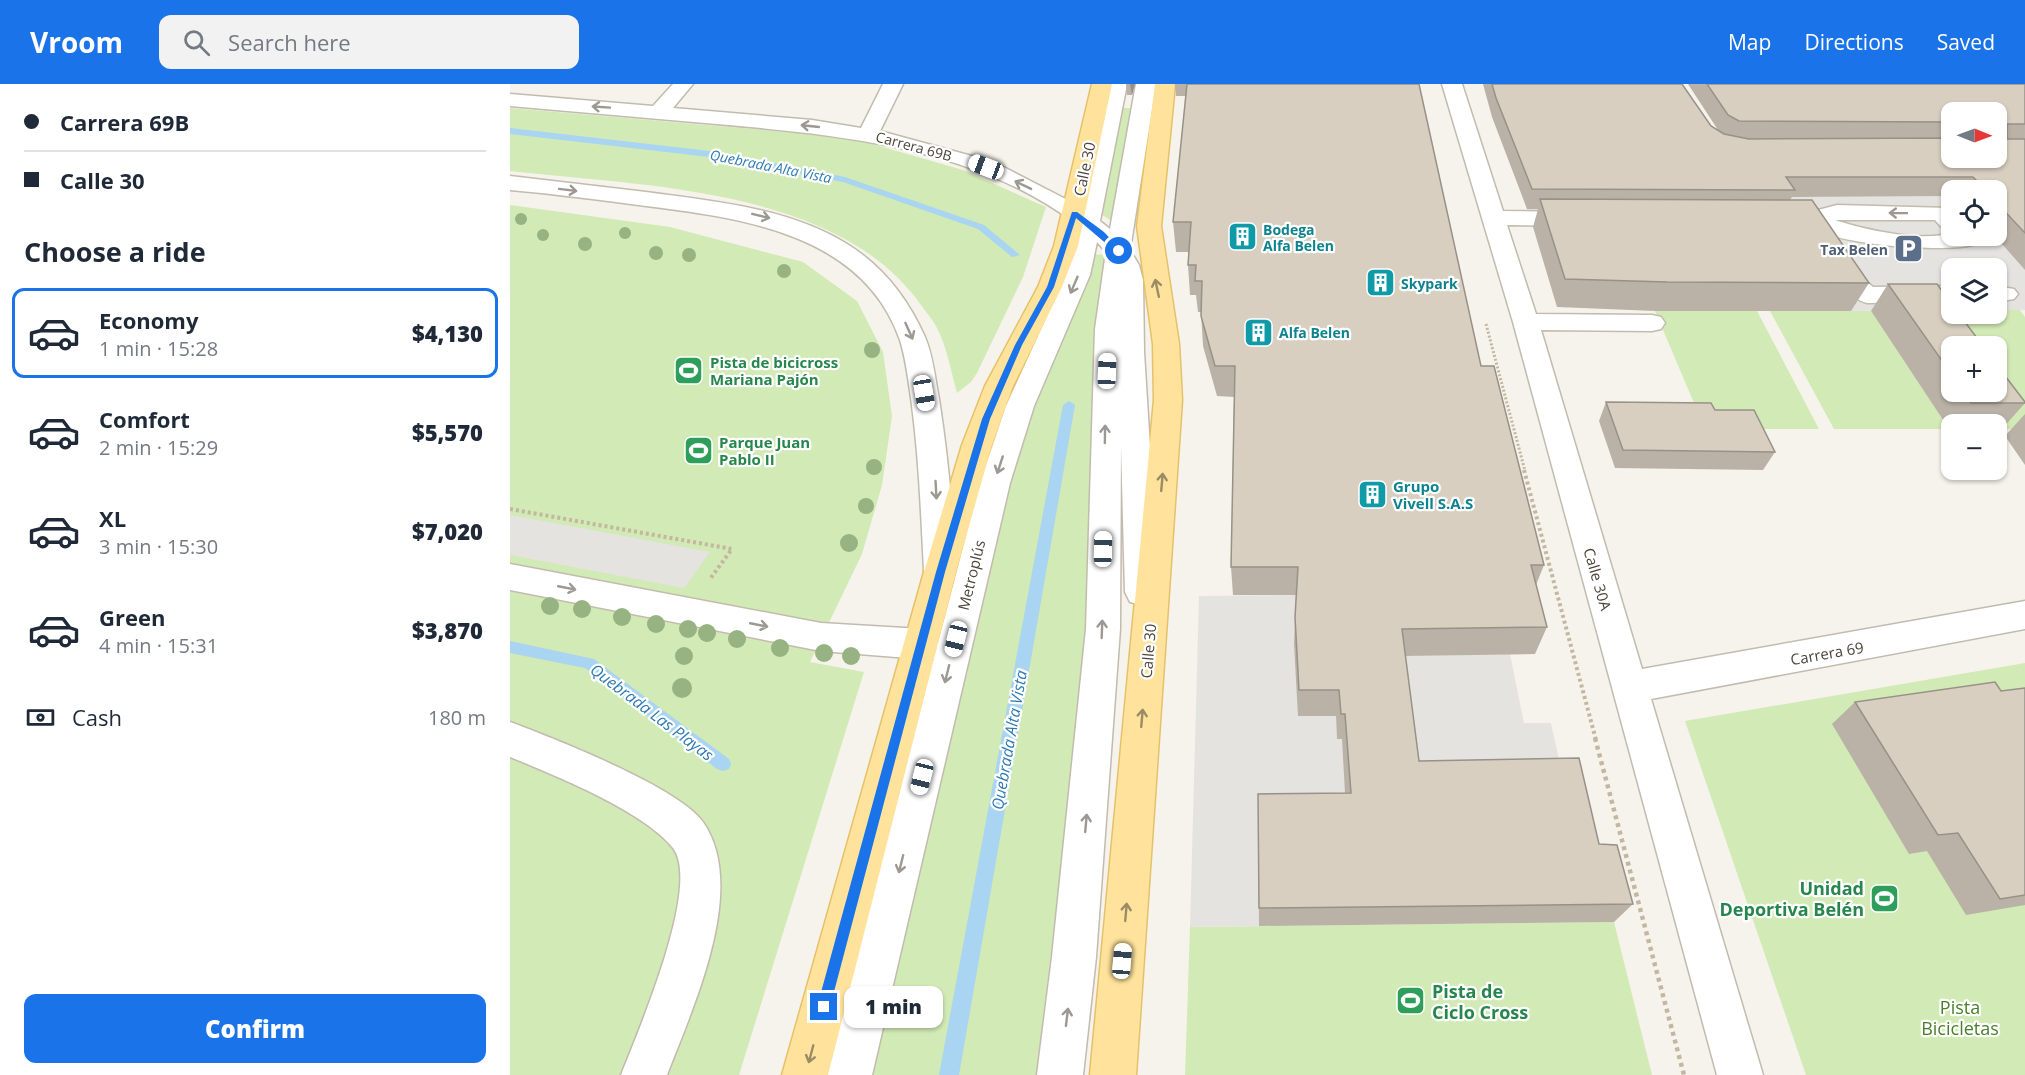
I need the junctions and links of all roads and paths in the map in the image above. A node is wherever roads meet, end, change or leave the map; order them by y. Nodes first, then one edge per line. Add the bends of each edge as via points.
1 (683, 84) edge
2 (894, 84) edge
3 (1102, 84) edge
4 (1116, 84) edge
5 (1146, 84) edge
6 (1165, 84) edge
7 (1452, 84) edge
8 (510, 100) edge
9 (659, 111) junction
10 (868, 134) junction
11 (510, 183) edge
12 (1941, 213) edge
13 (1082, 218) junction
14 (1494, 218) junction
15 (1605, 219) edge
16 (1799, 219) junction
17 (1941, 242) edge
18 (1119, 251) junction
19 (1941, 294) edge
20 (1526, 322) junction
21 (1652, 322) dead end
22 (1526, 477) dead end
23 (510, 509) edge
24 (940, 572) junction
25 (510, 576) edge
26 (687, 611) junction
27 (2025, 615) edge
28 (921, 644) junction
29 (1146, 673) junction
30 (1628, 687) junction
31 (510, 739) edge
32 (644, 1075) edge
33 (805, 1075) edge
34 (849, 1075) edge
35 (1060, 1075) edge
36 (1113, 1075) edge
37 (1684, 1075) edge
38 (1740, 1075) edge

1 - 9 street
2 - 10 street
3 - 13 main road, Calle 30
4 - 13 street, Metroplús
5 - 18 street
29 -> 6 main road, Calle 30 via 1168,400 1166,345 1149,226
7 - 14 street, Calle 30A
9 -> 8 street, Carrera 69B
10 -> 9 street, Carrera 69B
13 -> 10 street, Carrera 69B via 1040,193 971,161
11 -> 24 street via 759,215 819,238 867,270 896,303 913,338 934,454
12 -> 16 street via 1837,212
13 - 18 street, Carrera 69B
13 - 24 main road, Calle 30 via 1018,345 986,419
13 -> 34 street, Metroplús via 1078,275 1020,406 995,483
14 - 15 street
14 - 20 street, Calle 30A
16 - 17 street via 1851,234
16 - 19 street via 1867,295
18 - 29 street, Carrera 69B via 1131,280
35 -> 18 street via 1103,629 1108,329
20 - 21 street
20 - 30 street, Calle 30A
22 - 37 path
23 - 26 path via 732,549
24 - 28 main road, Calle 30
25 -> 26 street
26 -> 28 street via 821,637
27 - 30 street, Carrera 69
28 -> 33 main road, Calle 30
36 -> 29 main road, Calle 30
30 - 38 street, Calle 30A
31 - 32 street via 645,803 676,822 690,837 700,878 696,920 686,960

